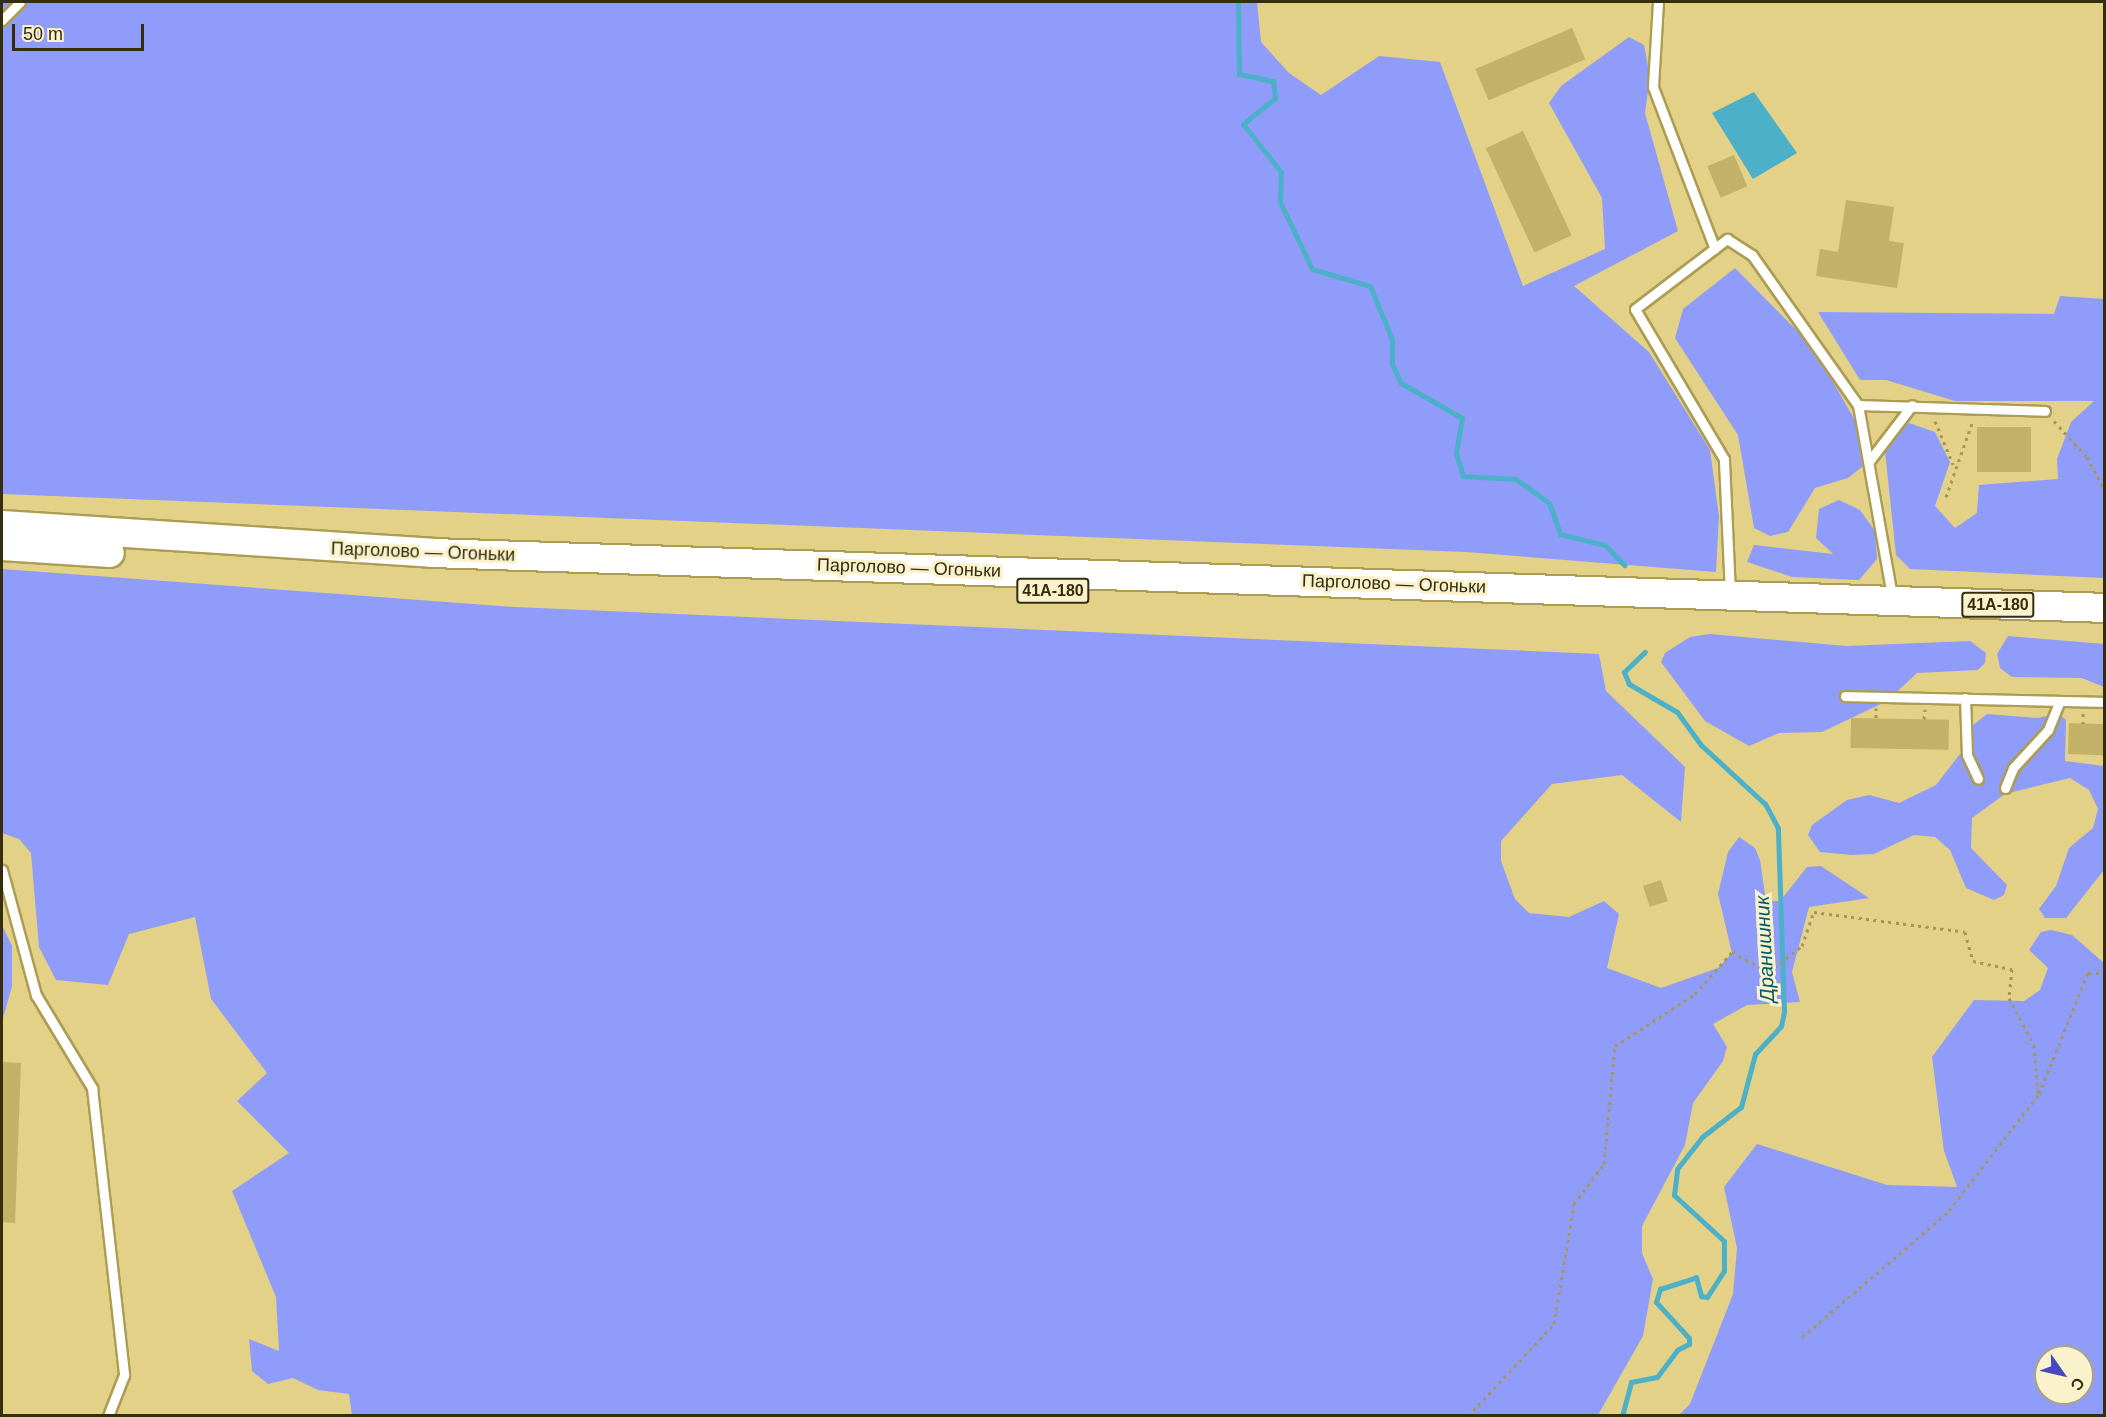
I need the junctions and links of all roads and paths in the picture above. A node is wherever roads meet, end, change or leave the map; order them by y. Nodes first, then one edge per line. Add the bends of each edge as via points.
1 (20, 2) edge
2 (1658, 2) edge
3 (2, 20) edge
4 (1715, 249) junction
5 (1858, 405) junction
6 (1912, 405) junction
7 (1930, 408) junction
8 (2045, 411) joint
9 (1975, 412) junction
10 (1870, 460) junction
11 (1953, 464) junction
12 (2104, 489) edge
13 (1946, 497) dead end
14 (2, 525) edge
15 (2, 546) edge
16 (1730, 596) junction
17 (1892, 602) junction
18 (2104, 608) edge
19 (2104, 627) edge
20 (1845, 696) dead end
21 (1965, 698) junction
22 (2060, 701) junction
23 (2104, 702) edge
24 (1978, 779) dead end
25 (2005, 788) dead end
26 (2, 870) edge
27 (2104, 973) edge
28 (2038, 1095) junction
29 (1799, 1340) dead end
30 (108, 1416) edge
31 (1468, 1416) edge

1 - 3 lane
2 - 4 lane via 1653,87
4 - 5 lane via 1727,239 1752,255
4 - 16 lane via 1635,309 1724,459
5 - 6 lane
5 - 10 lane
6 - 7 lane
6 - 10 lane
7 - 9 lane
7 - 11 path
8 - 9 lane
8 - 12 path via 2087,457
9 - 11 path via 1966,445
10 - 17 lane
11 - 13 path
14 - 16 main road, Парголово — Огоньки / 41А-180 via 432,553
15 - 19 main road, Парголово — Огоньки / 41А-180 via 430,571
16 - 17 main road, Парголово — Огоньки / 41А-180
17 - 18 main road, Парголово — Огоньки / 41А-180
20 - 21 lane
21 - 22 lane
21 - 24 lane via 1967,755
22 - 23 lane
22 - 25 lane via 2048,730 2013,768
26 - 30 lane via 36,995 92,1088 124,1375
27 - 28 path via 2088,973
28 - 29 path via 1947,1213
28 - 31 path via 2034,1045 2009,998 2012,969 1973,960 1965,932 1814,912 1802,946 1769,971 1732,952 1695,994 1615,1046 1604,1164 1574,1204 1554,1324

